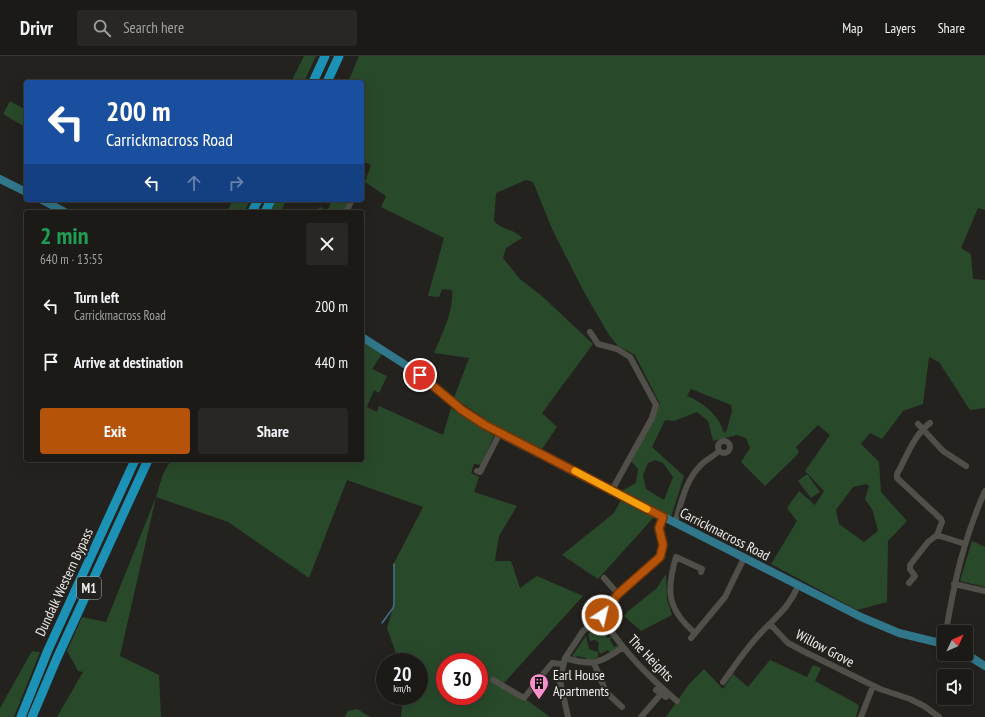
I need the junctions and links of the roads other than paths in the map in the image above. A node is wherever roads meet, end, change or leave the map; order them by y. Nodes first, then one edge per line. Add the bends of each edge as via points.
1 (325, 56) edge
2 (339, 56) edge
3 (314, 80) edge
4 (328, 80) edge
5 (0, 179) edge
6 (24, 191) edge
7 (46, 202) edge
8 (61, 210) edge
9 (590, 332) dead end
10 (364, 338) edge
11 (930, 423) dead end
12 (920, 426) junction
13 (500, 433) junction
14 (720, 451) dead end
15 (134, 462) edge
16 (147, 462) edge
17 (966, 466) dead end
18 (476, 471) dead end
19 (612, 490) junction
20 (985, 491) edge
21 (663, 517) junction
22 (675, 523) junction
23 (937, 535) junction
24 (965, 544) junction
25 (744, 558) junction
26 (701, 572) dead end
27 (604, 578) dead end
28 (909, 583) dead end
29 (954, 584) junction
30 (798, 586) junction
31 (985, 591) edge
32 (618, 594) junction
33 (770, 624) junction
34 (947, 625) edge
35 (609, 632) dead end
36 (937, 642) edge
37 (623, 648) junction
38 (973, 658) edge
39 (564, 661) junction
40 (594, 663) junction
41 (985, 666) edge
42 (493, 680) dead end
43 (723, 682) dead end
44 (873, 686) junction
45 (661, 694) dead end
46 (674, 701) dead end
47 (622, 707) dead end
48 (21, 717) edge
49 (32, 717) edge
50 (568, 717) edge
51 (641, 717) edge
52 (861, 717) edge
53 (939, 717) edge

1 - 3 highway
2 - 4 highway
5 - 6 main road
7 - 8 main road
9 - 19 street via 598,344 617,349 630,357 656,405 652,418
10 - 13 main road, Carrickmacross Road via 412,369 462,410
11 - 12 street
12 - 17 street via 943,451
12 - 23 street via 897,478 941,519
13 - 18 street via 480,472
13 - 19 main road, Carrickmacross Road
14 - 22 street via 700,466 692,477 686,487
15 - 48 highway, Dundalk Western Bypass / M1 via 48,650
16 - 49 highway, Dundalk Western Bypass / M1 via 56,658
19 - 21 main road, Carrickmacross Road
20 - 24 street
21 - 22 main road, Carrickmacross Road
21 - 32 street via 659,528 663,545 660,557
22 - 25 main road, Carrickmacross Road
23 - 24 street
23 - 28 street via 928,542 910,565 915,576
24 - 29 street
25 - 26 street via 725,597 693,636 673,608 670,600 670,578 676,557 702,569
25 - 30 main road, Carrickmacross Road
27 - 32 street
29 - 31 street
29 - 34 street
30 - 33 street via 793,599
30 - 36 main road, Carrickmacross Road via 882,627
32 - 39 street via 606,607 599,620 588,626 579,636
33 - 43 street
33 - 44 street, Willow Grove via 788,643
35 - 37 street, The Heights
37 - 40 street
37 - 46 street, The Heights via 648,677
38 - 41 main road
39 - 40 street
39 - 42 street via 552,663 524,698
39 - 50 street via 560,681
40 - 47 street via 606,692
44 - 52 street
44 - 53 street, Willow Grove via 910,699
45 - 51 street

